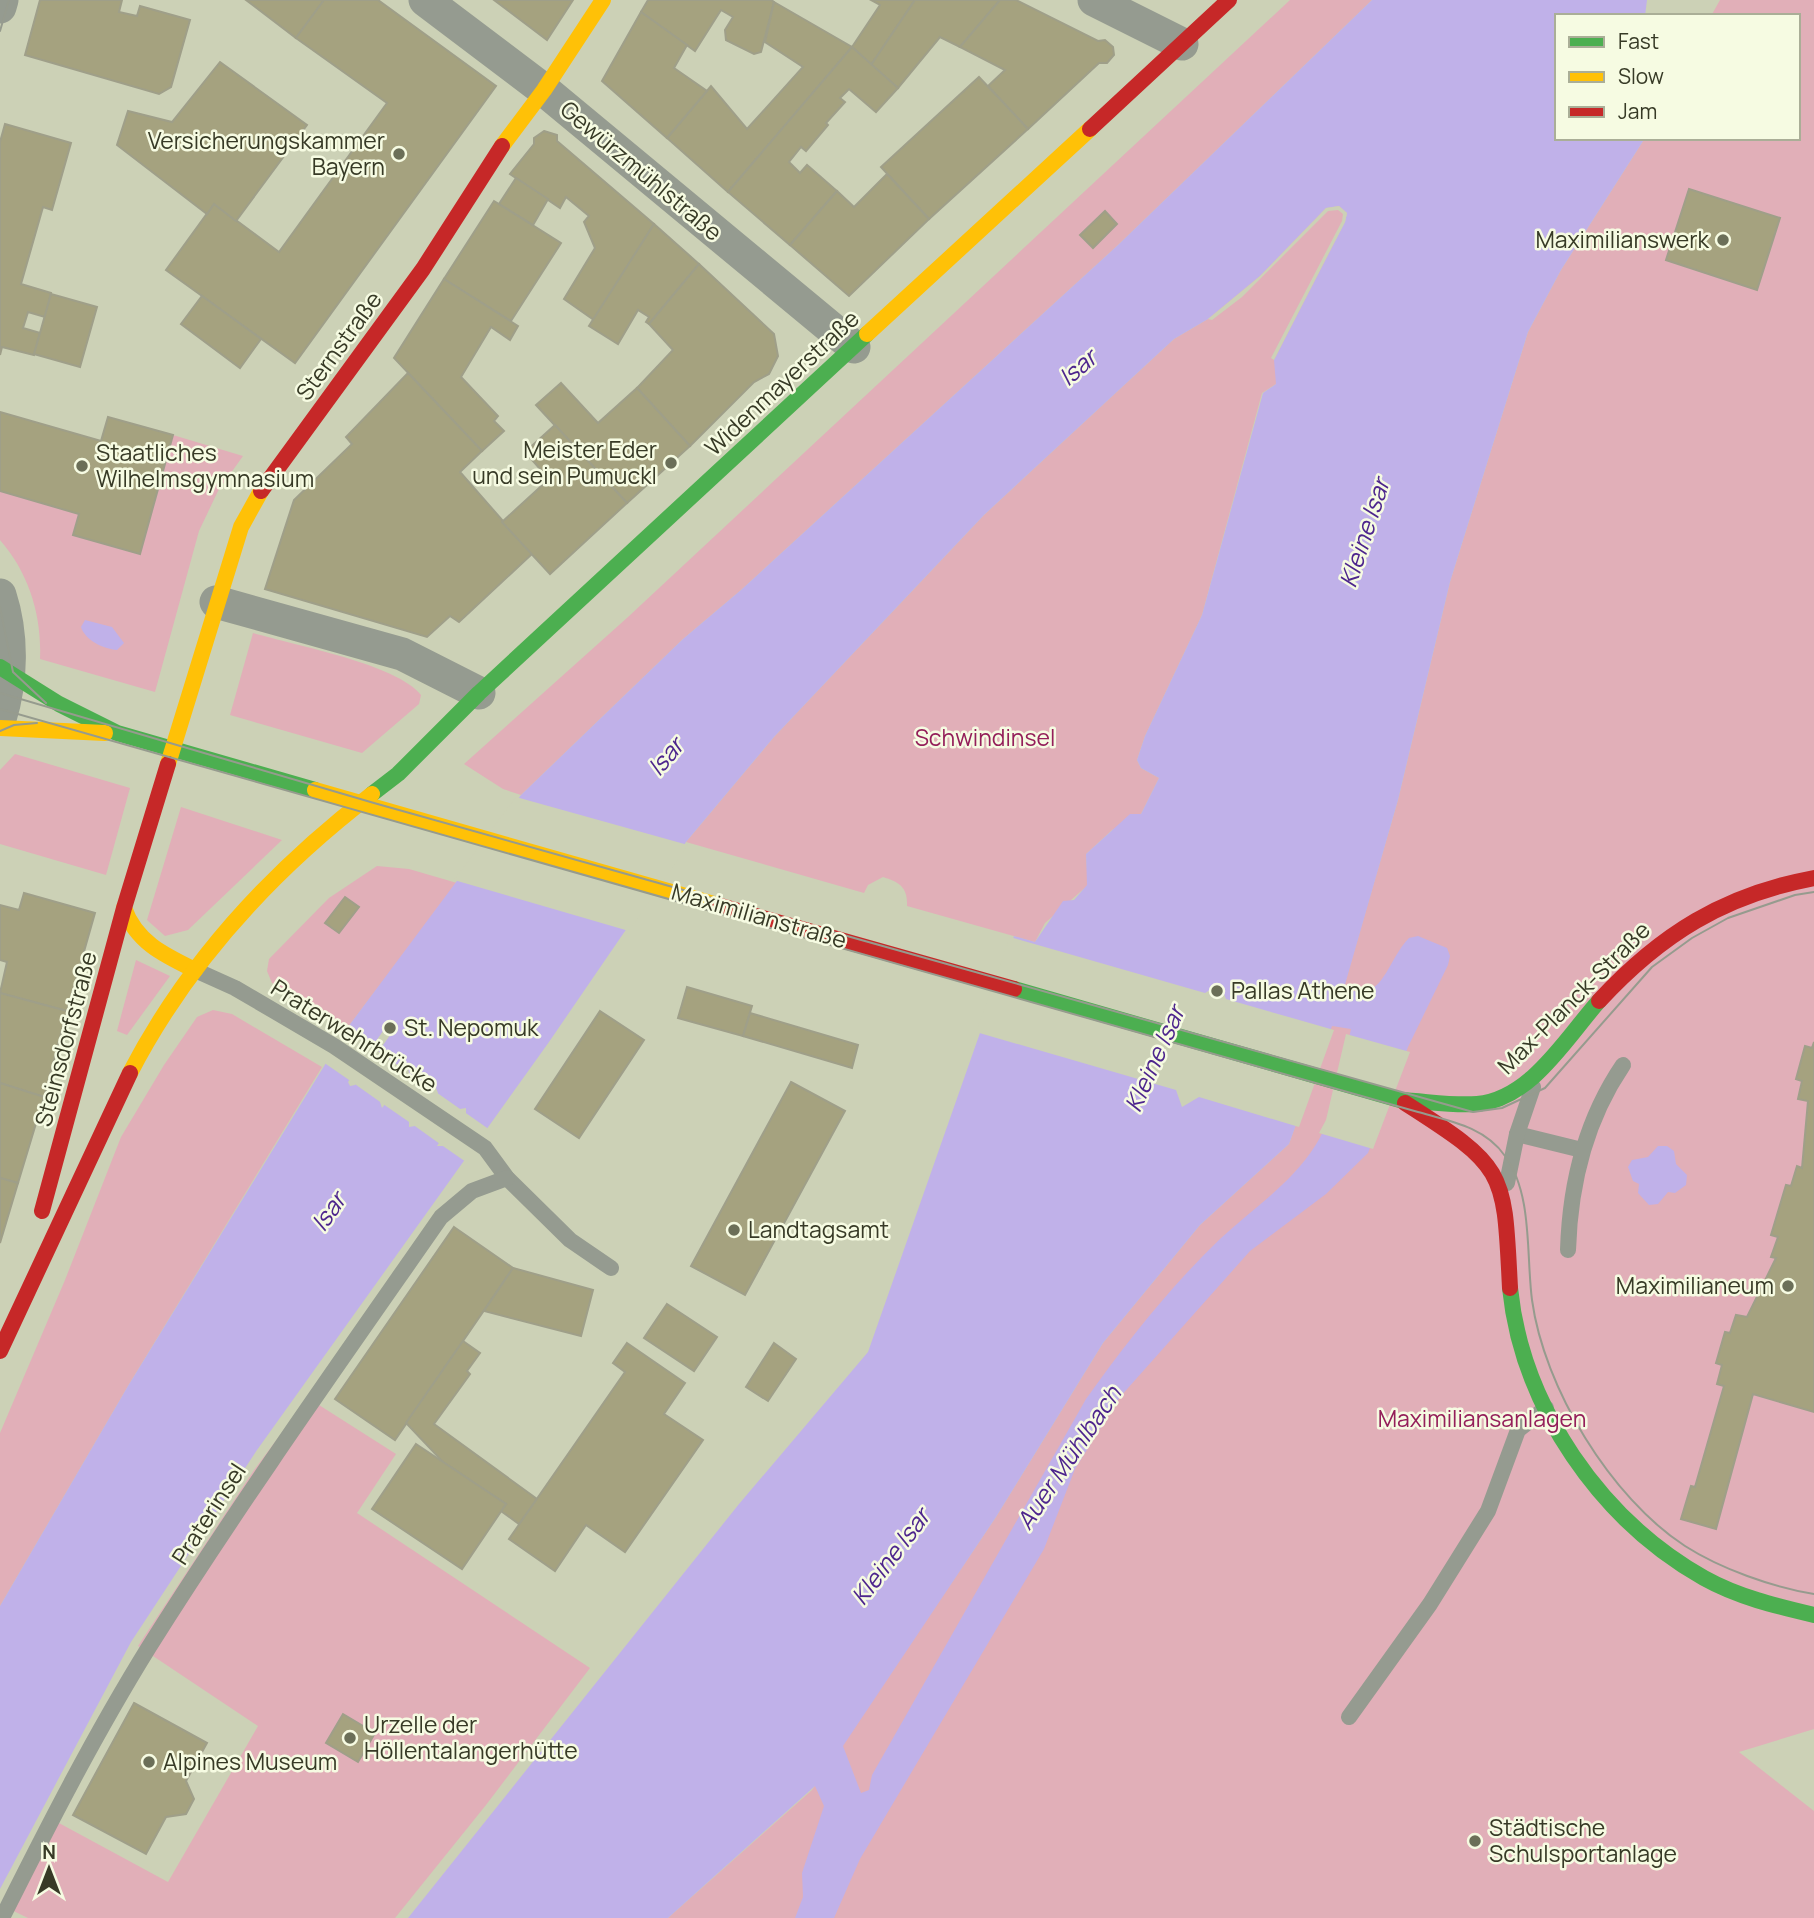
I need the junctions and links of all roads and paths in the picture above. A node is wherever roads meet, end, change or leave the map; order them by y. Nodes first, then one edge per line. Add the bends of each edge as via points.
1 (2, 0) edge
2 (425, 0) edge
3 (603, 0) edge
4 (1094, 0) edge
5 (1230, 0) edge
6 (0, 7) edge
7 (1182, 44) junction
8 (544, 90) junction
9 (853, 347) junction
10 (0, 595) edge
11 (216, 603) junction
12 (5, 669) edge
13 (479, 693) junction
14 (0, 719) edge
15 (0, 728) edge
16 (117, 733) junction
17 (173, 749) junction
18 (364, 802) junction
19 (1814, 878) edge
20 (124, 908) junction
21 (195, 970) junction
22 (1623, 1065) dead end
23 (1538, 1071) junction
24 (1400, 1100) joint
25 (1420, 1106) junction
26 (1517, 1134) junction
27 (1582, 1150) junction
28 (507, 1178) junction
29 (1504, 1196) junction
30 (1568, 1250) dead end
31 (611, 1268) dead end
32 (3, 1346) edge
33 (1546, 1408) junction
34 (1814, 1615) edge
35 (1349, 1717) dead end
36 (2, 1918) edge

1 - 6 street
2 - 8 street, Gewürzmühlstraße
3 - 8 main road, Sternstraße
4 - 7 street
5 - 7 main road, Widenmayerstraße
7 - 9 main road, Widenmayerstraße
8 - 9 street, Gewürzmühlstraße
8 - 11 main road, Sternstraße via 489,162 423,268 257,496 241,527
9 - 13 main road, Widenmayerstraße
10 - 12 street via 6,624
11 - 13 street via 402,654
11 - 17 main road, Sternstraße
12 - 14 street
12 - 16 main road, Maximilianstraße via 59,704
13 - 18 main road, Widenmayerstraße
15 - 16 main road, Maximilianstraße
16 - 17 main road, Maximilianstraße
17 - 18 main road, Maximilianstraße
17 - 20 main road, Steinsdorfstraße
18 - 21 main road, Widenmayerstraße via 316,837 234,918
18 - 24 main road, Maximilianstraße
19 - 23 main road, Max-Planck-Straße via 1755,891 1718,906 1649,950
20 - 21 main road via 133,933 143,942
20 - 32 main road, Steinsdorfstraße
21 - 28 lane, Praterwehrbrücke via 334,1046 485,1148
21 - 32 main road, Steinsdorfstraße via 143,1048 99,1134
22 - 27 lane via 1600,1103
23 - 25 main road, Max-Planck-Straße via 1512,1093 1489,1102
23 - 26 lane
24 - 25 main road, Max-Planck-Straße
25 - 29 main road, Max-Planck-Straße via 1485,1161
26 - 27 lane
26 - 29 lane
27 - 30 lane via 1569,1206
28 - 31 lane via 570,1240
28 - 36 lane, Praterinsel via 472,1191 441,1217 263,1472 148,1650 48,1826
29 - 33 main road, Max-Planck-Straße via 1512,1304 1531,1374
33 - 34 main road, Max-Planck-Straße via 1573,1458 1609,1506 1678,1565 1763,1602
33 - 35 lane via 1518,1430 1488,1511 1430,1604

